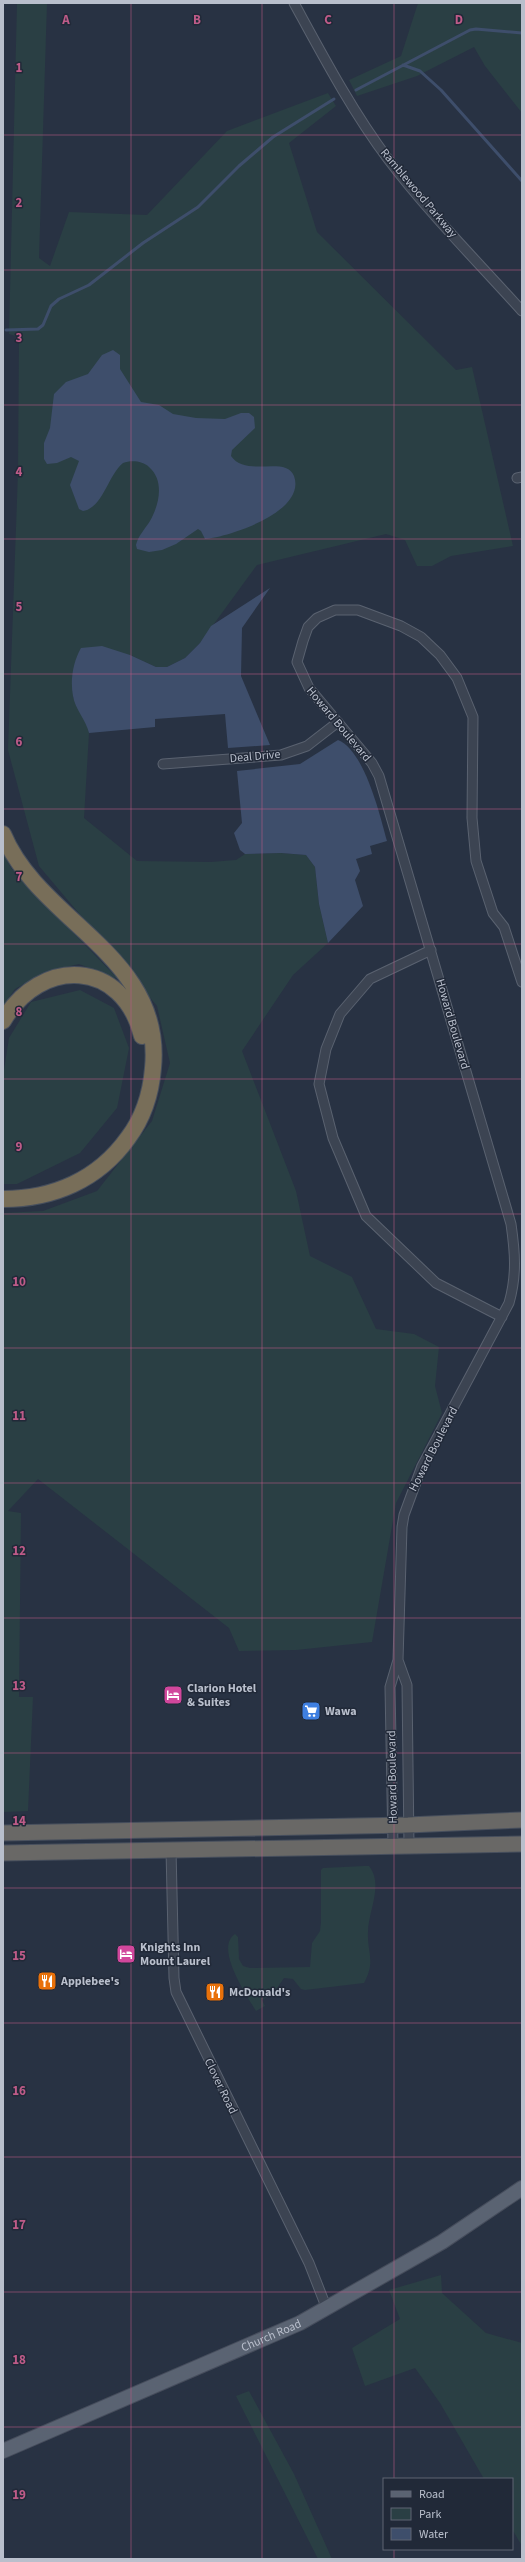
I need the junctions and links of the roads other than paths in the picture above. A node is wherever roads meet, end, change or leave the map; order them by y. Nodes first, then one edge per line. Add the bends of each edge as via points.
1 (294, 3) edge
2 (522, 311) edge
3 (338, 722) junction
4 (163, 764) dead end
5 (3, 834) edge
6 (431, 950) junction
7 (522, 982) edge
8 (3, 1021) edge
9 (3, 1192) edge
10 (3, 1199) edge
11 (518, 1250) edge
12 (502, 1317) junction
13 (398, 1660) junction
14 (522, 1820) edge
15 (408, 1825) junction
16 (393, 1826) junction
17 (3, 1833) edge
18 (522, 1844) edge
19 (392, 1846) junction
20 (409, 1846) junction
21 (171, 1850) junction
22 (3, 1854) edge
23 (522, 2188) edge
24 (327, 2309) junction
25 (3, 2451) edge

1 - 2 street, Ramblewood Parkway via 387,157 414,191
3 - 4 street, Deal Drive via 307,746 281,755
3 - 6 street, Howard Boulevard via 372,763 379,776
3 - 7 street, Howard Boulevard via 309,688 297,662 308,627 316,618 335,610 358,610 401,626 421,637 440,655 457,678 473,717 472,818 476,862 493,913 504,927
5 - 10 highway via 16,860 33,882 113,958 128,976 150,1022 154,1062 150,1088 137,1124 122,1147 103,1166 81,1181 56,1192 30,1198
6 - 11 street, Howard Boulevard
6 - 12 street via 370,979 340,1014 326,1049 319,1084 333,1138 366,1216 436,1283
8 - 9 highway via 19,998 35,985 64,975 84,976 112,988 129,1004 140,1025 144,1050 143,1077 136,1104 124,1128 105,1152 83,1169 60,1181 23,1191
11 - 12 street, Howard Boulevard via 516,1282 510,1303
12 - 13 street, Howard Boulevard via 422,1466 408,1499 402,1526
13 - 15 street, Howard Boulevard via 407,1685
13 - 16 street, Howard Boulevard via 390,1687
14 - 15 highway
15 - 16 highway
15 - 20 street, Howard Boulevard
16 - 17 highway
16 - 19 street, Howard Boulevard
18 - 20 highway
19 - 20 highway
19 - 21 highway
21 - 22 highway
21 - 24 street, Clover Road via 174,1978 178,2000 309,2263
23 - 24 main road, Church Road via 442,2242
24 - 25 main road, Church Road via 258,2343

